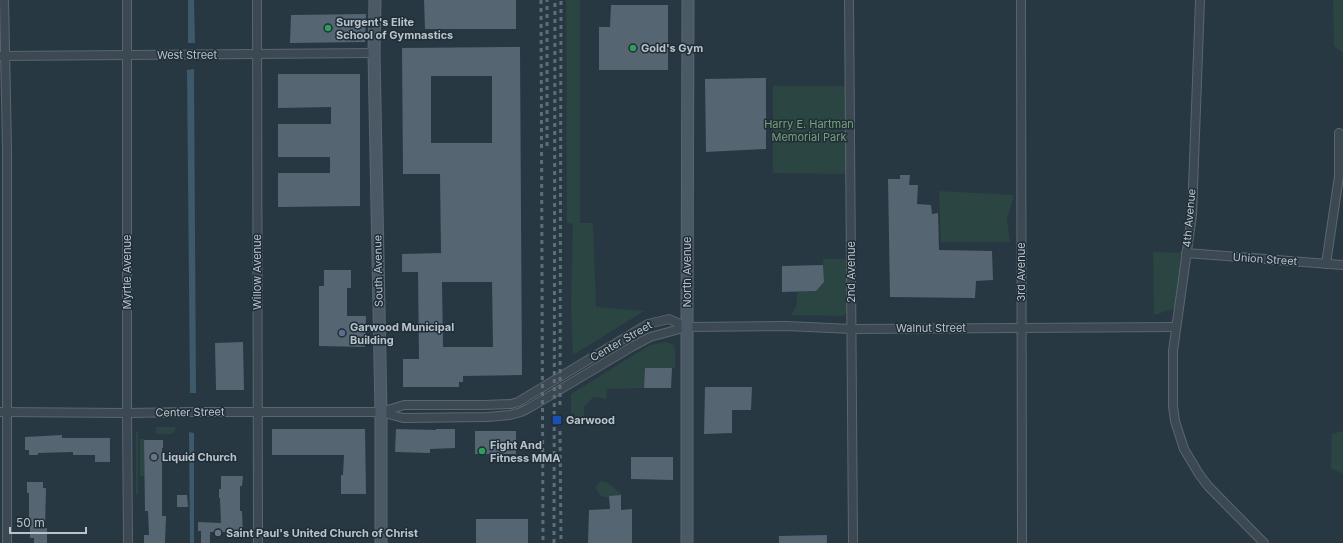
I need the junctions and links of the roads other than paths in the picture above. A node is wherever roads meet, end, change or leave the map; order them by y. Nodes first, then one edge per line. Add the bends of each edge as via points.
1 (4, 0) edge
2 (127, 0) edge
3 (257, 0) edge
4 (375, 0) edge
5 (688, 0) edge
6 (849, 0) edge
7 (1021, 0) edge
8 (1200, 0) edge
9 (374, 53) junction
10 (128, 55) junction
11 (257, 55) junction
12 (3, 56) edge
13 (1339, 132) dead end
14 (1186, 253) junction
15 (1326, 264) junction
16 (1343, 265) edge
17 (687, 327) junction
18 (1176, 327) junction
19 (1022, 328) junction
20 (852, 329) junction
21 (257, 411) junction
22 (4, 412) edge
23 (381, 412) junction
24 (127, 413) junction
25 (7, 543) edge
26 (128, 543) edge
27 (258, 543) edge
28 (381, 543) edge
29 (687, 543) edge
30 (853, 543) edge
31 (1022, 543) edge
32 (1264, 543) edge

1 - 12 street
2 - 10 street, Myrtle Avenue
3 - 11 street, Willow Avenue
4 - 9 main road, South Avenue
5 - 17 main road, North Avenue
6 - 20 street, 2nd Avenue
7 - 19 street, 3rd Avenue
8 - 14 street, 4th Avenue via 1192,215
9 - 11 street, West Street
9 - 23 main road, South Avenue
10 - 11 street, West Street
10 - 12 street, West Street
10 - 24 street, Myrtle Avenue
11 - 21 street, Willow Avenue
12 - 22 street
13 - 15 street via 1339,176
14 - 15 street, Union Street
14 - 18 street, 4th Avenue
15 - 16 street, Union Street
17 - 20 street, Walnut Street via 786,326
17 - 23 street, Center Street via 650,337 521,412 498,416 403,418
17 - 23 street, Center Street via 669,319 648,324 511,404 404,405
17 - 29 main road, North Avenue
18 - 19 street, Walnut Street
18 - 32 street, 4th Avenue via 1172,391 1174,413 1184,449 1208,486
19 - 20 street, Walnut Street
19 - 31 street, 3rd Avenue
20 - 30 street, 2nd Avenue
21 - 23 street, Center Street
21 - 24 street, Center Street
21 - 27 street, Willow Avenue
22 - 24 street, Center Street
22 - 25 street
23 - 28 main road, South Avenue
24 - 26 street, Myrtle Avenue

